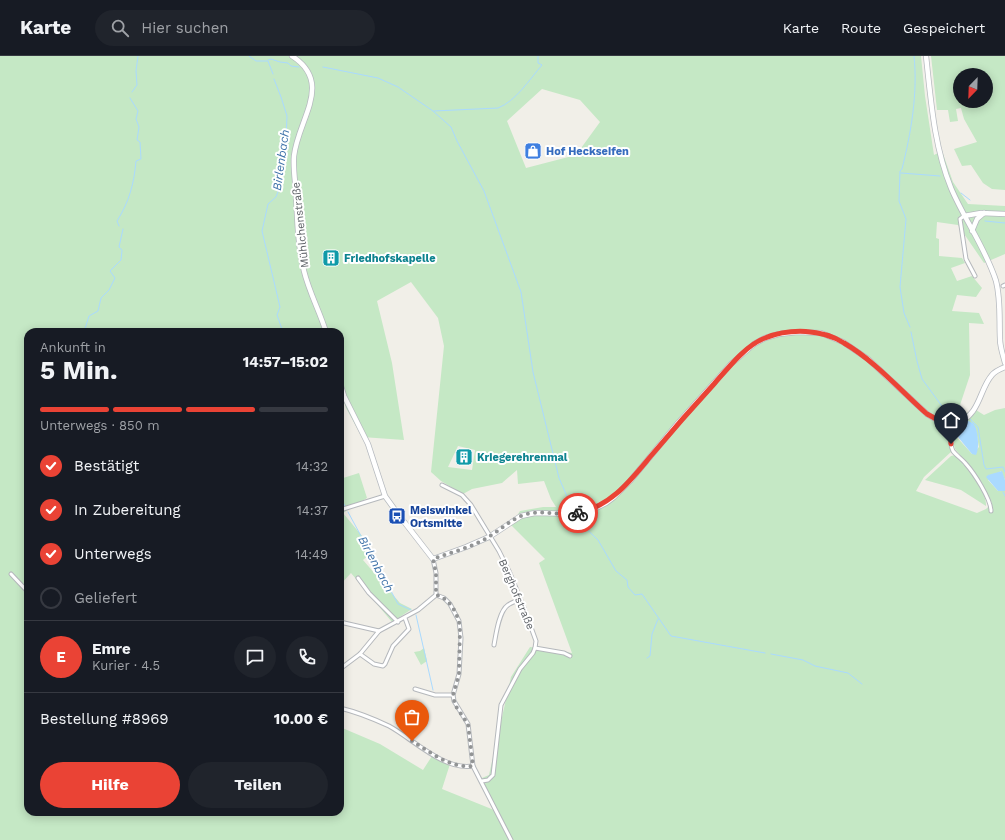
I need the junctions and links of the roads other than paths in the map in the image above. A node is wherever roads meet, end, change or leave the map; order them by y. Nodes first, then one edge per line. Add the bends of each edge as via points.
1 (292, 56) edge
2 (926, 56) edge
3 (984, 213) junction
4 (1005, 214) edge
5 (964, 216) junction
6 (972, 231) junction
7 (974, 276) dead end
8 (1002, 319) edge
9 (325, 328) edge
10 (1005, 363) edge
11 (1005, 367) edge
12 (344, 396) edge
13 (950, 423) junction
14 (442, 485) dead end
15 (385, 496) junction
16 (344, 509) edge
17 (991, 511) dead end
18 (489, 537) junction
19 (433, 559) junction
20 (11, 574) dead end
21 (358, 578) dead end
22 (24, 588) edge
23 (436, 595) junction
24 (520, 599) junction
25 (405, 618) junction
26 (398, 622) junction
27 (344, 623) edge
28 (378, 631) junction
29 (494, 645) dead end
30 (535, 648) junction
31 (360, 654) junction
32 (570, 656) dead end
33 (344, 666) edge
34 (415, 689) dead end
35 (453, 695) junction
36 (344, 709) edge
37 (473, 766) junction
38 (482, 782) junction
39 (511, 840) edge

1 - 9 street, Mühlchenstraße via 307,70 313,84 294,156 297,222 304,272
2 - 5 street via 936,138 951,188
3 - 4 street
3 - 5 street
3 - 6 street via 977,219
5 - 6 street
5 - 7 street via 960,219 960,225 966,259
6 - 8 street via 996,282
8 - 10 street via 1000,340
11 - 13 street via 989,379 973,411 965,418
12 - 15 street via 368,444
13 - 17 street via 954,452 975,476
13 - 18 street via 927,414 868,359 843,342 821,333 779,334 754,344 731,364 630,481 610,500 577,514 535,513 521,516
14 - 18 street, Berghofstraße via 471,504
15 - 16 street
15 - 19 street
18 - 19 street
18 - 24 street, Berghofstraße via 506,565
19 - 23 street
20 - 22 street
21 - 26 street
23 - 25 street
23 - 35 street via 450,604 459,621 459,674
24 - 29 street via 504,609
24 - 30 street, Berghofstraße via 533,630
25 - 26 street
25 - 31 street via 409,629 393,646 383,666 374,664
26 - 28 street
27 - 28 street
28 - 31 street
30 - 32 street
30 - 38 street via 500,705 493,775
31 - 33 street
34 - 35 street via 435,695
35 - 37 street via 455,705 468,724
36 - 37 street via 389,727 450,763 464,767
37 - 38 street
38 - 39 street

